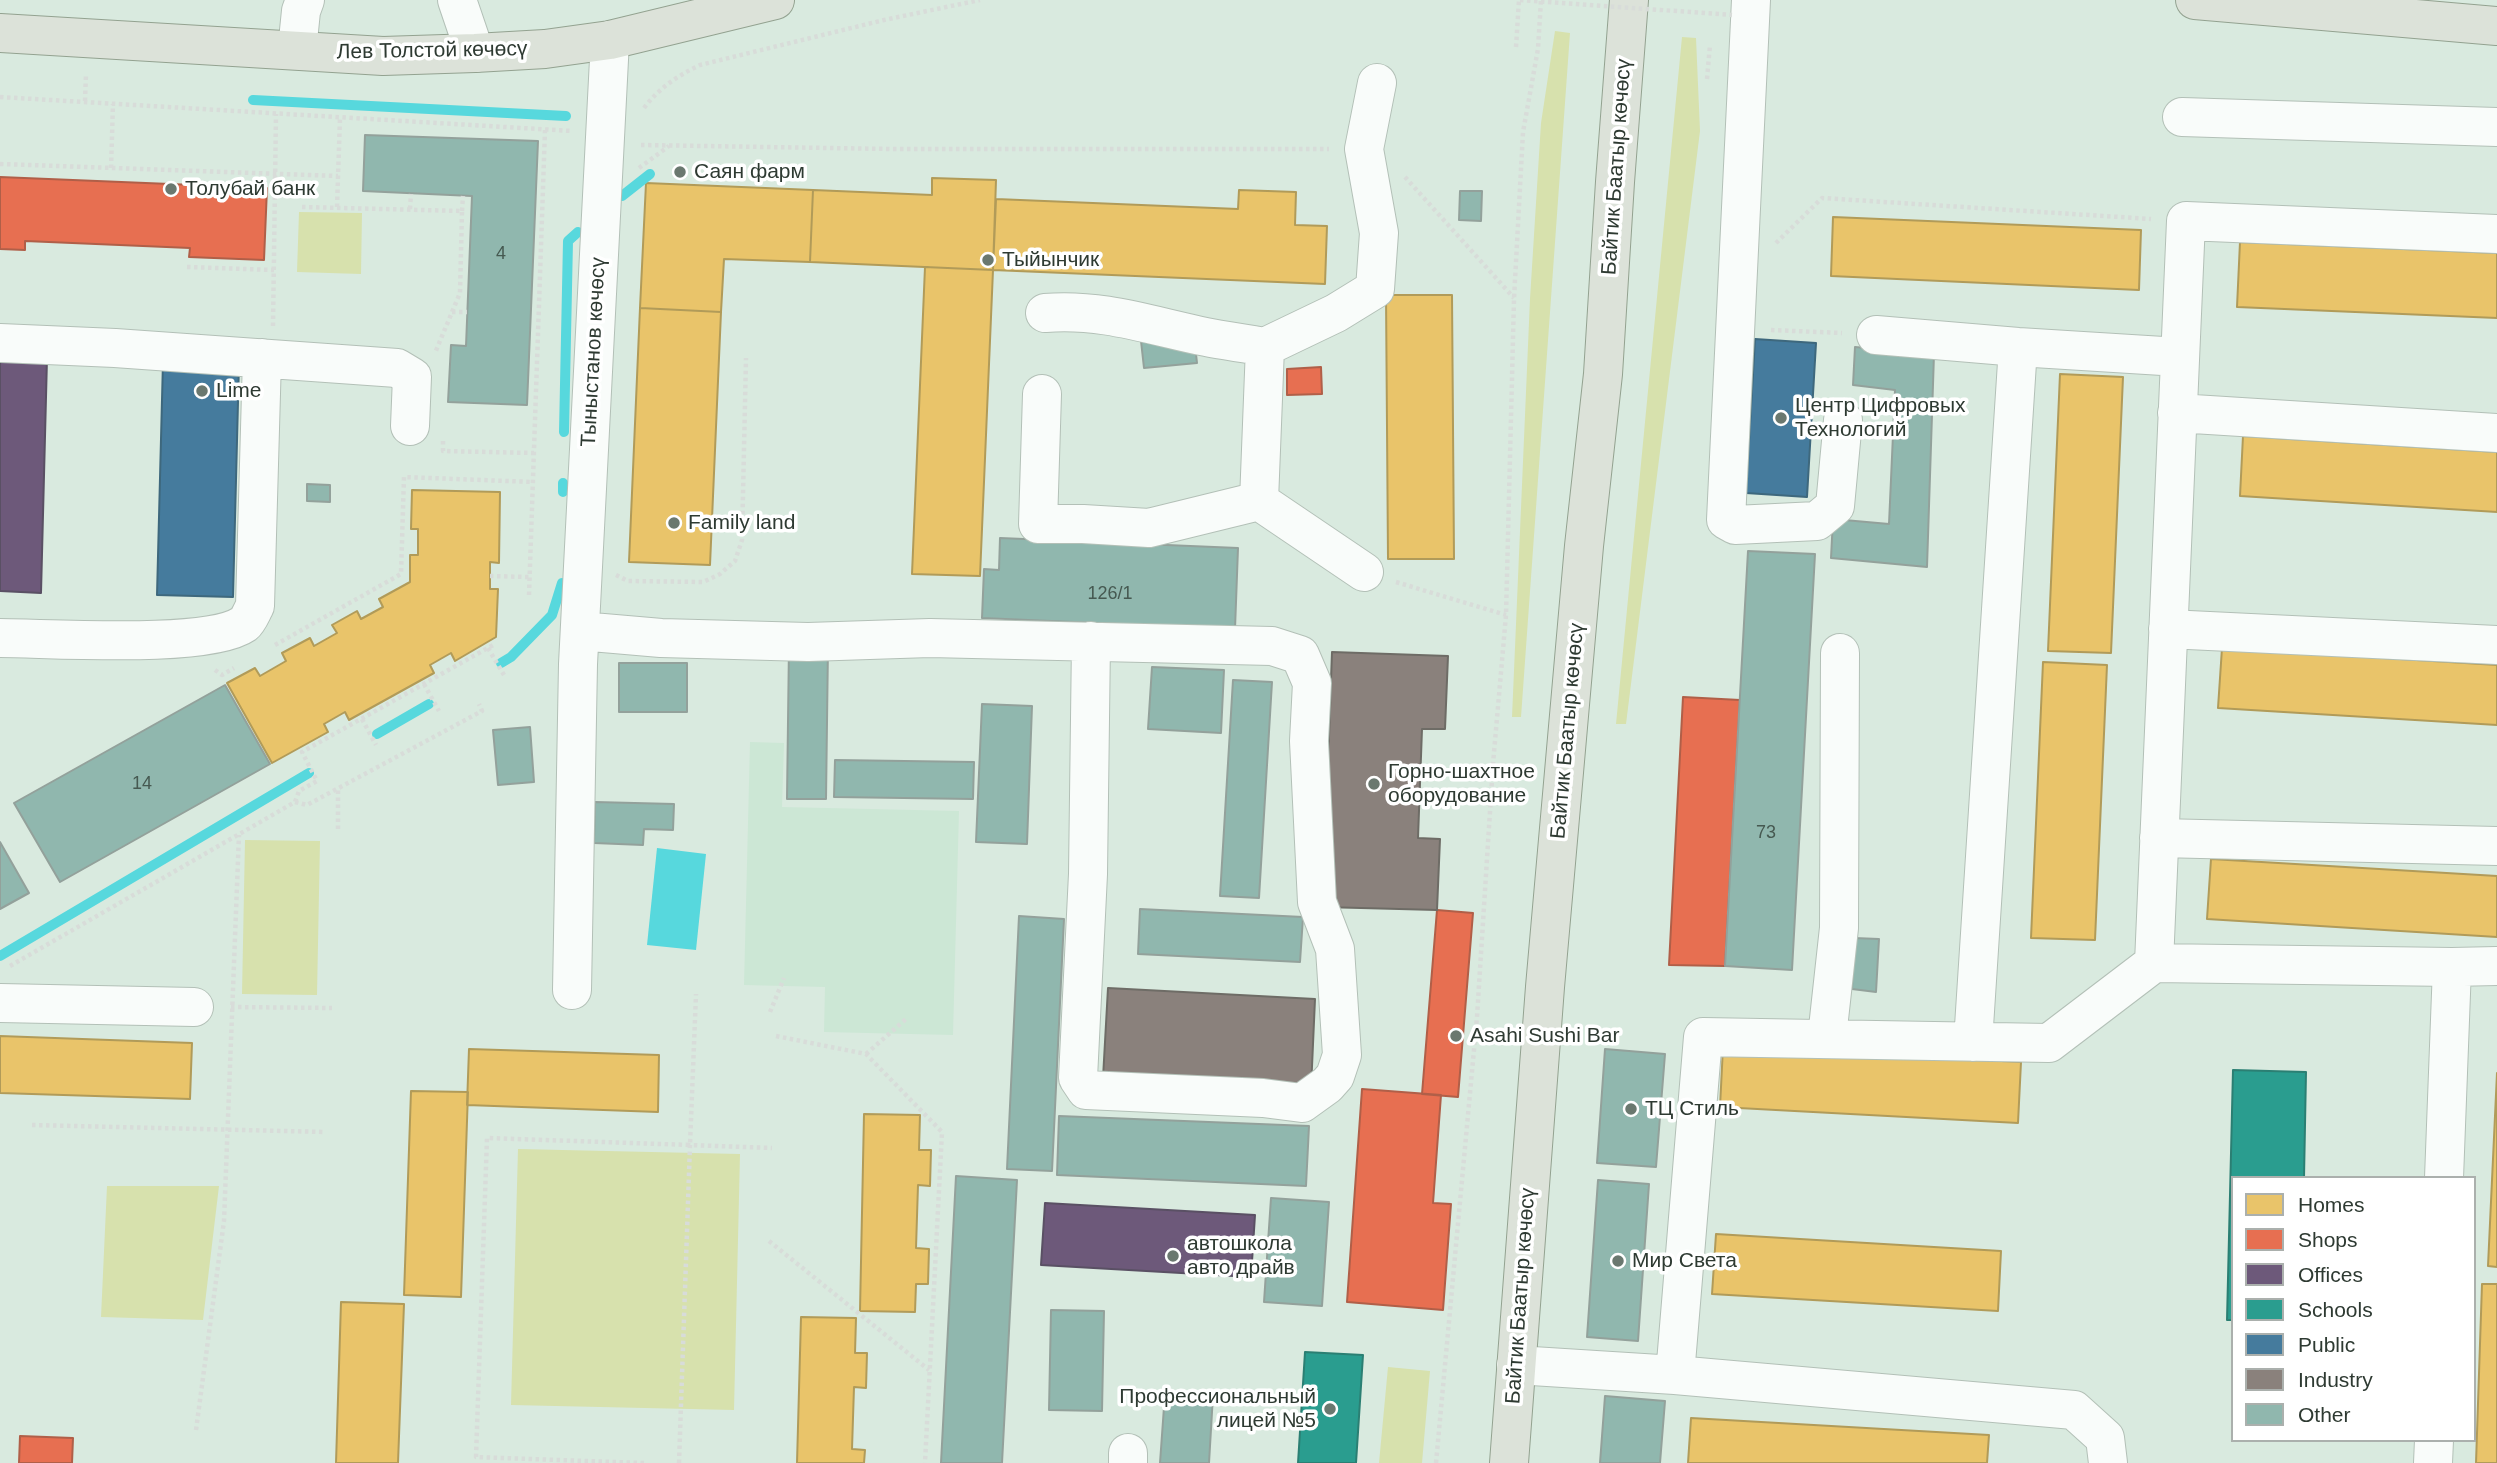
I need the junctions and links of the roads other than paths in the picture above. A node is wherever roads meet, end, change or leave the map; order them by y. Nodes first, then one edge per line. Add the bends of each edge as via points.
1 (305, 0) edge
2 (457, 0) edge
3 (775, 0) edge
4 (1629, 0) edge
5 (2195, 0) edge
6 (1742, 7) edge
7 (2497, 26) edge
8 (0, 33) edge
9 (610, 40) junction
10 (297, 50) junction
11 (475, 53) junction
12 (1377, 83) dead end
13 (2182, 117) dead end
14 (2497, 127) edge
15 (2497, 234) edge
16 (1045, 313) dead end
17 (1876, 335) road end
18 (0, 343) edge
19 (1265, 347) junction
20 (2018, 347) junction
21 (2179, 357) junction
22 (267, 358) junction
23 (1042, 394) dead end
24 (2177, 413) junction
25 (1843, 421) dead end
26 (427, 432) road end
27 (2497, 432) edge
28 (1259, 501) junction
29 (1364, 572) road end
30 (2168, 629) junction
31 (0, 638) edge
32 (1091, 641) junction
33 (2497, 645) edge
34 (579, 647) junction
35 (1840, 653) dead end
36 (2159, 838) junction
37 (2497, 846) edge
38 (2154, 963) junction
39 (2497, 966) edge
40 (2452, 967) junction
41 (572, 990) dead end
42 (0, 1003) edge
43 (194, 1007) road end
44 (1827, 1037) junction
45 (1973, 1042) junction
46 (2444, 1176) edge
47 (1516, 1365) junction
48 (1675, 1375) junction
49 (2434, 1442) edge
50 (1509, 1463) edge
51 (2108, 1463) edge
52 (2433, 1463) edge

1 - 10 street
2 - 11 street
3 - 9 main road, Лев Толстой көчөсү
4 - 47 main road, Байтик Баатыр көчөсү via 1603,374 1545,987
5 - 7 main road
6 - 25 street via 1737,329 1726,520 1735,526 1817,521 1835,506
8 - 10 main road, Лев Толстой көчөсү
9 - 11 main road, Лев Толстой көчөсү
9 - 34 street, Тыныстанов көчөсү
10 - 11 main road, Лев Толстой көчөсү via 383,56
12 - 19 street via 1364,149 1378,233 1375,289
13 - 14 street
15 - 21 street via 2186,221
16 - 19 street via 1110,314
17 - 20 street
18 - 22 street
19 - 28 street
20 - 21 street
20 - 45 street
21 - 24 street
22 - 26 street via 397,368 412,377
22 - 31 street via 256,606 246,623 226,632 171,640
23 - 28 street via 1038,524 1149,528
24 - 27 street
24 - 30 street
28 - 29 street
30 - 33 street
30 - 36 street
32 - 32 street via 1272,646 1300,655 1312,684 1309,741 1317,902 1335,949 1342,1055 1335,1076 1302,1103 1086,1090 1079,1078
32 - 34 street via 661,638
34 - 41 street, Тыныстанов көчөсү
35 - 44 street via 1839,928
36 - 37 street
36 - 38 street
38 - 40 street
38 - 45 street via 2049,1043
39 - 40 street
40 - 46 street
42 - 43 street
44 - 45 street
44 - 48 street via 1703,1037
47 - 48 street
47 - 50 main road, Байтик Баатыр көчөсү
48 - 51 street via 2074,1410 2105,1438
49 - 52 street

